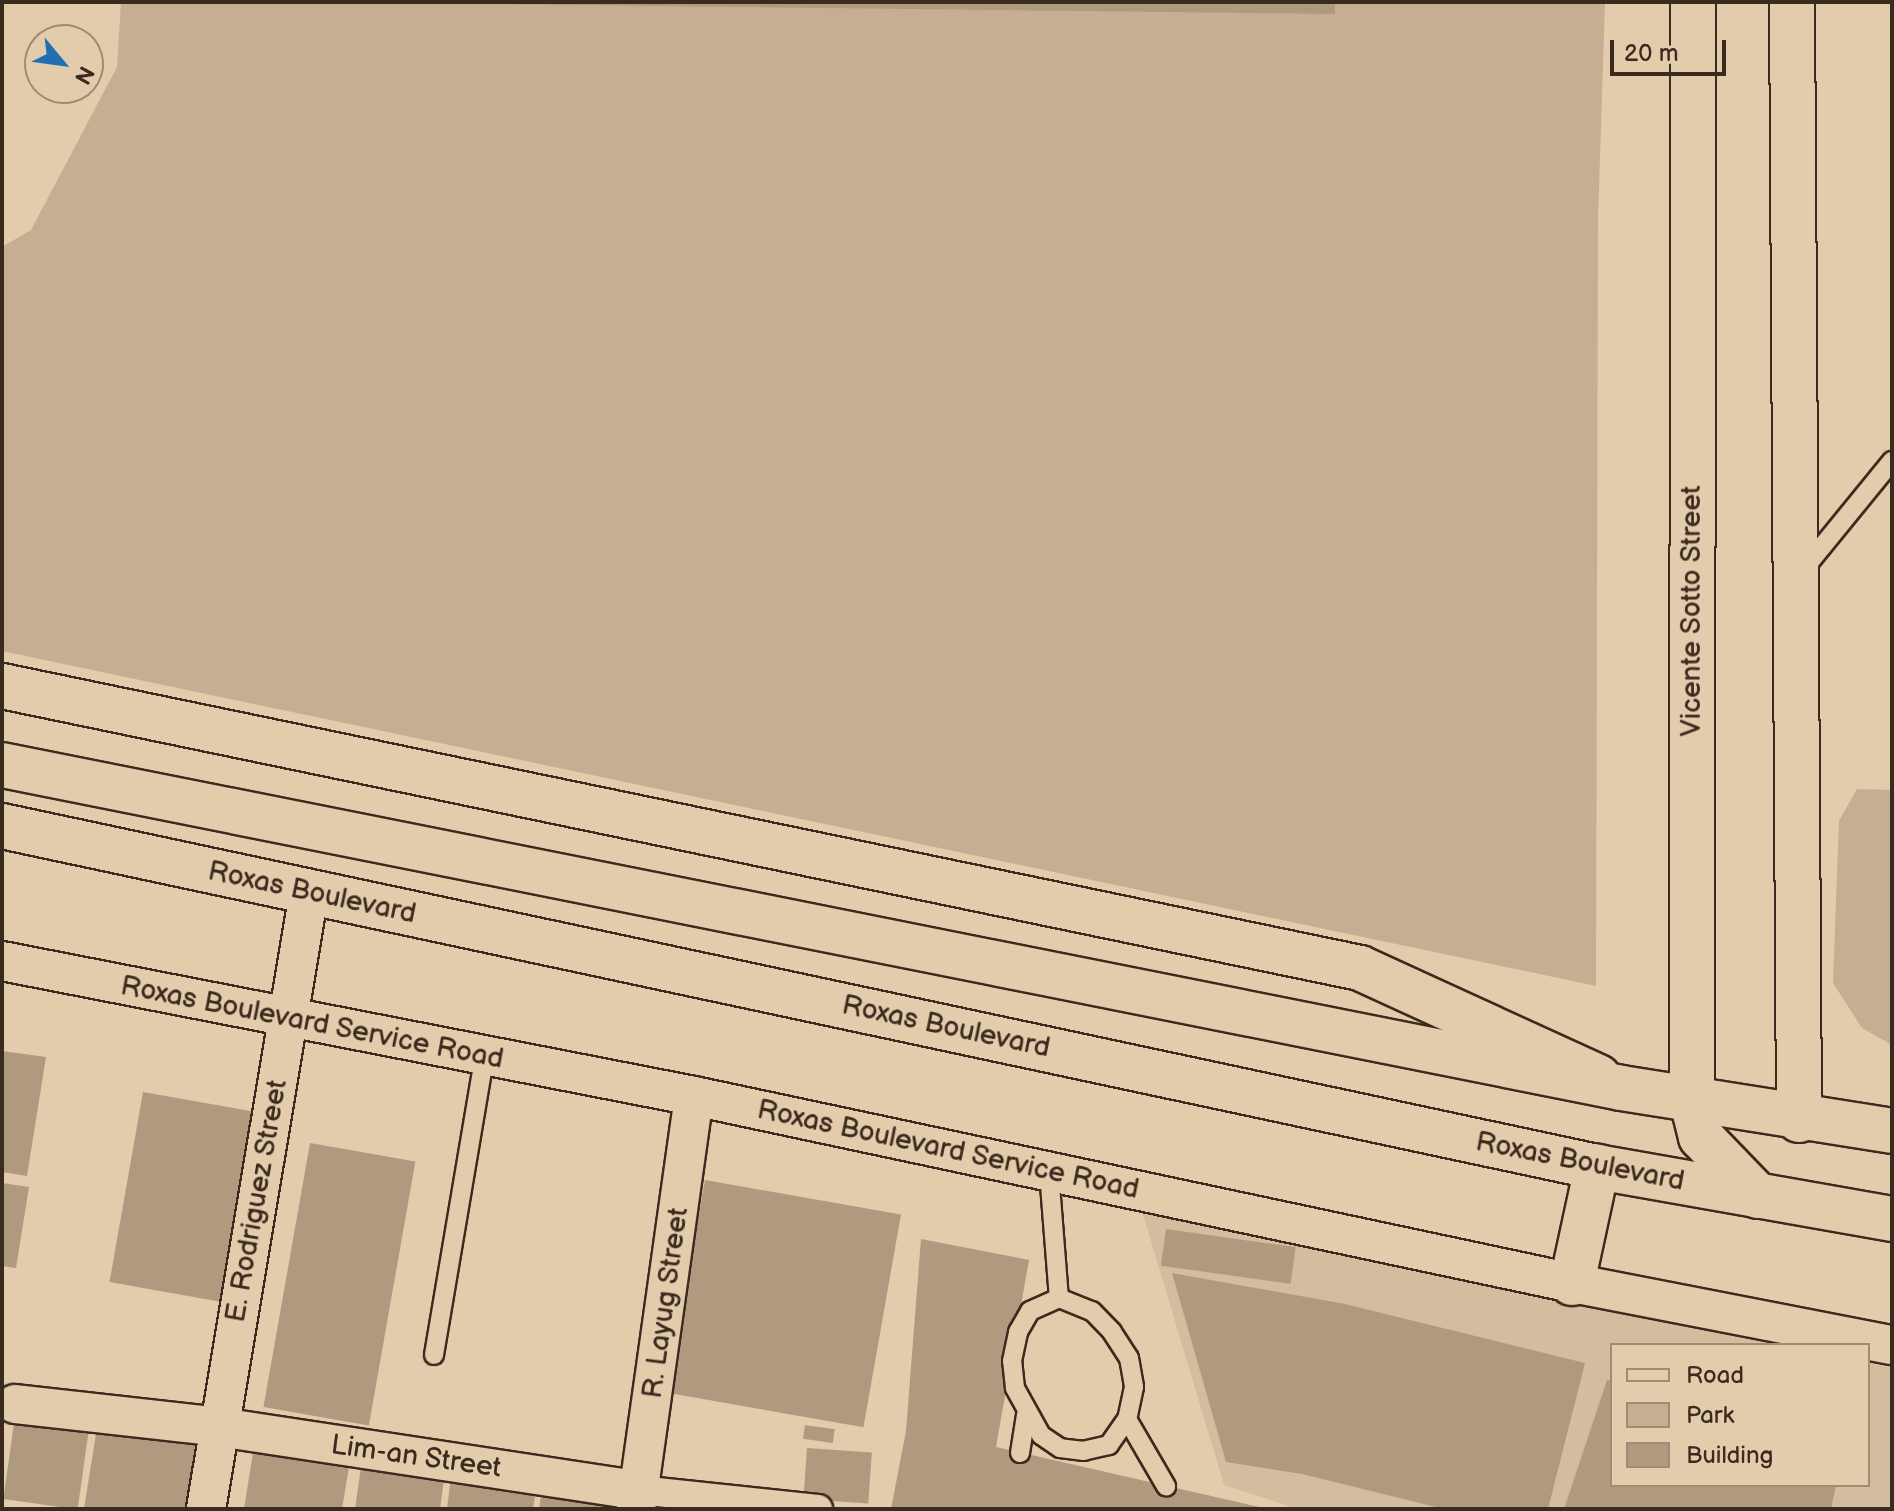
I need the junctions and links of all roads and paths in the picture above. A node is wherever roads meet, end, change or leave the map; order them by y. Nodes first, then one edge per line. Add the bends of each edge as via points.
1 (1693, 2) edge
2 (1792, 2) edge
3 (1892, 461) edge
4 (1793, 581) junction
5 (2, 686) edge
6 (2, 765) edge
7 (2, 826) edge
8 (309, 893) junction
9 (2, 961) edge
10 (288, 1020) junction
11 (484, 1058) junction
12 (1621, 1088) junction
13 (694, 1096) junction
14 (1692, 1101) junction
15 (1799, 1120) junction
16 (1892, 1131) edge
17 (1597, 1167) junction
18 (1049, 1172) junction
19 (1758, 1196) junction
20 (1892, 1219) edge
21 (1572, 1283) junction
22 (1059, 1298) junction
23 (1892, 1345) edge
24 (434, 1355) dead end
25 (15, 1404) dead end
26 (1026, 1414) junction
27 (1127, 1419) junction
28 (219, 1427) junction
29 (1020, 1453) dead end
30 (1166, 1486) dead end
31 (637, 1499) edge
32 (206, 1509) edge
33 (818, 1509) edge

1 - 14 main road, Vicente Sotto Street
2 - 4 main road
3 - 4 lane
4 - 15 main road
5 - 12 main road via 1360,968
6 - 12 main road
7 - 8 main road, Roxas Boulevard
8 - 10 street, E. Rodriguez Street
8 - 17 main road, Roxas Boulevard
9 - 10 street, Roxas Boulevard Service Road
10 - 11 street, Roxas Boulevard Service Road
10 - 28 street, E. Rodriguez Street
11 - 13 street, Roxas Boulevard Service Road
11 - 24 lane
12 - 14 main road
13 - 18 street, Roxas Boulevard Service Road
13 - 31 street, R. Layug Street
14 - 15 main road
14 - 19 main road, Vicente Sotto Street via 1701,1137
15 - 16 main road
17 - 19 main road, Roxas Boulevard
17 - 21 main road
18 - 21 street, Roxas Boulevard Service Road
18 - 22 lane
19 - 20 main road, Roxas Boulevard
21 - 23 street, Roxas Boulevard Service Road
22 - 26 lane via 1030,1311 1018,1332 1012,1361
22 - 27 lane via 1092,1311 1129,1358 1134,1387
25 - 28 street, Lim-an Street
26 - 27 lane via 1041,1435 1060,1448 1084,1451 1109,1445
26 - 29 lane
27 - 30 lane
28 - 31 street, Lim-an Street
28 - 32 street, E. Rodriguez Street
31 - 33 street, Lim-an Street

